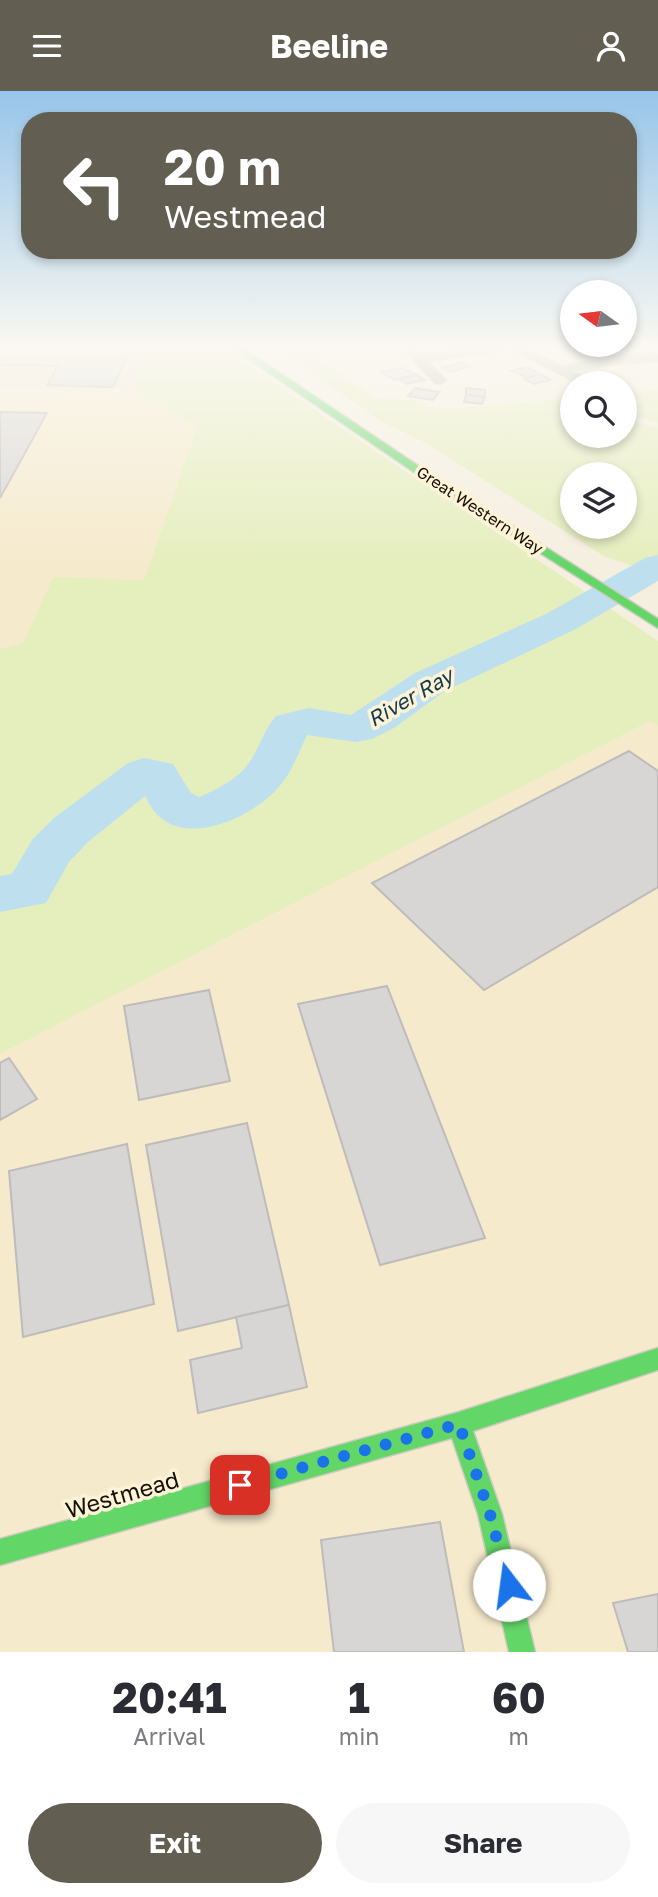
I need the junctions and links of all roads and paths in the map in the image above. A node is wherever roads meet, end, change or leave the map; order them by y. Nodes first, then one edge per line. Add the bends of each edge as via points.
1 (343, 420) edge
2 (372, 420) edge
3 (430, 458) dead end
4 (658, 624) edge
5 (658, 1359) edge
6 (459, 1424) junction
7 (0, 1552) edge
8 (522, 1652) edge

1 - 4 main road, Great Western Way
2 - 3 main road, Great Western Way
5 - 6 main road, Westmead
6 - 7 main road, Westmead
6 - 8 main road via 490,1514

